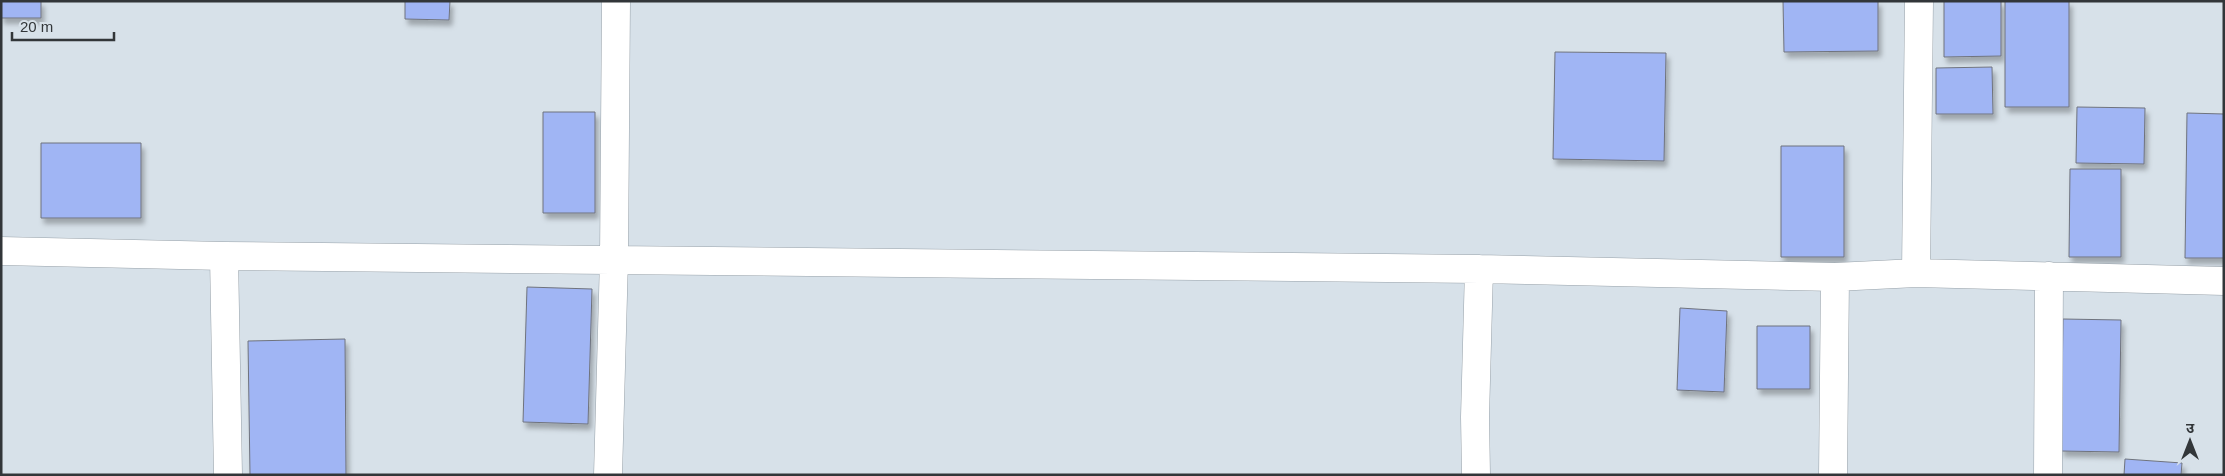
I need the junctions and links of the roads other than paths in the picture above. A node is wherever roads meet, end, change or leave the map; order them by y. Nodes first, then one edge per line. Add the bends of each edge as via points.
1 (616, 1) edge
2 (1919, 1) edge
3 (1, 251) edge
4 (224, 256) junction
5 (614, 259) junction
6 (1478, 269) junction
7 (1916, 273) junction
8 (2049, 276) junction
9 (1834, 277) junction
10 (2224, 281) edge
11 (228, 475) edge
12 (608, 475) edge
13 (1476, 475) edge
14 (1833, 475) edge
15 (2048, 475) edge

1 - 5 street
2 - 7 street
3 - 4 street
4 - 5 street
4 - 11 street
5 - 6 street
5 - 12 street
6 - 9 street
6 - 13 street via 1474,417
7 - 8 street
7 - 9 street
8 - 10 street
8 - 15 street
9 - 14 street

